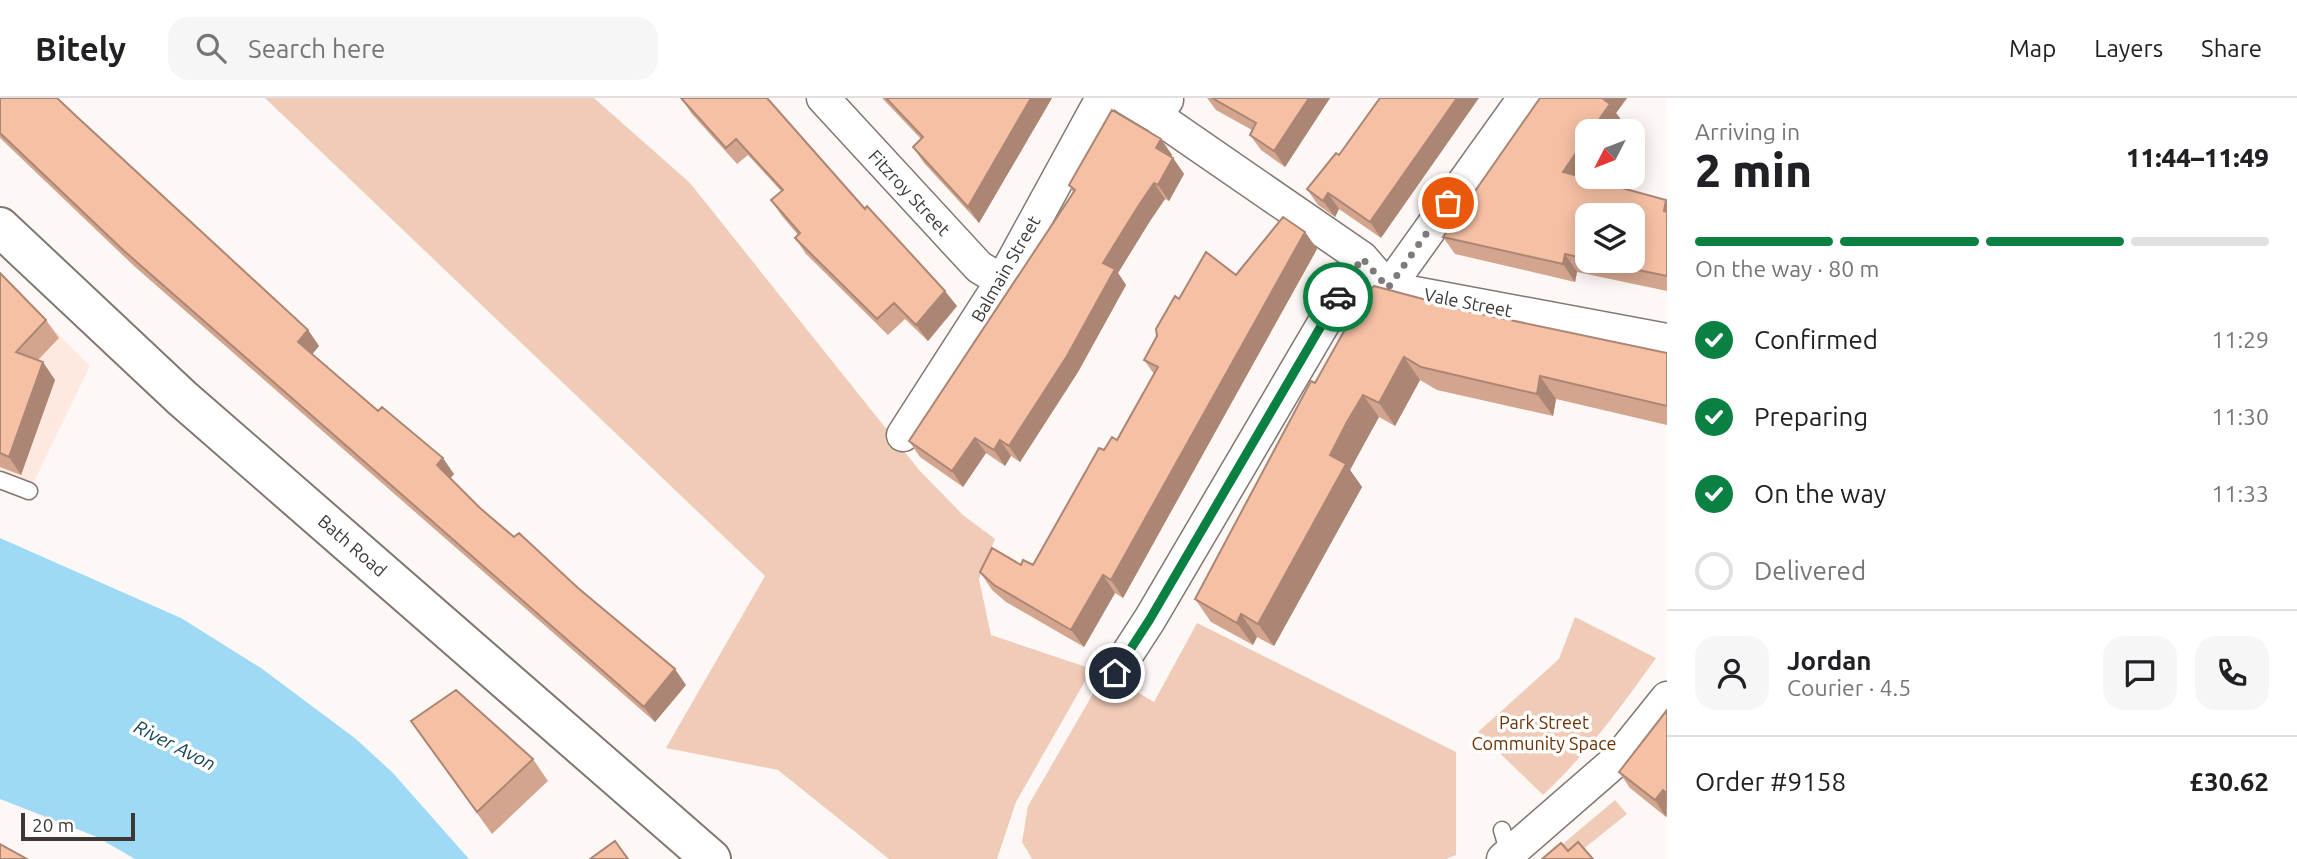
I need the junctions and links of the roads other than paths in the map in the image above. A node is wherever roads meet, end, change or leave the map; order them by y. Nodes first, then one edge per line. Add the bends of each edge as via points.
1 (823, 98) edge
2 (1102, 98) edge
3 (1126, 98) edge
4 (1524, 98) edge
5 (1162, 107) edge
6 (0, 227) edge
7 (1362, 258) junction
8 (1002, 281) junction
9 (1388, 288) junction
10 (1667, 340) edge
11 (903, 435) dead end
12 (0, 480) edge
13 (29, 491) dead end
14 (1115, 673) dead end
15 (1667, 698) edge
16 (1505, 848) edge
17 (711, 859) edge

1 - 8 street, Fitzroy Street via 979,267
2 - 8 street, Balmain Street
3 - 5 street
4 - 9 street
5 - 7 street
6 - 17 highway, Bath Road via 182,398
7 - 9 street
7 - 14 street
8 - 11 street, Balmain Street
9 - 10 street, Vale Street
12 - 13 lane
15 - 16 street via 1618,760

